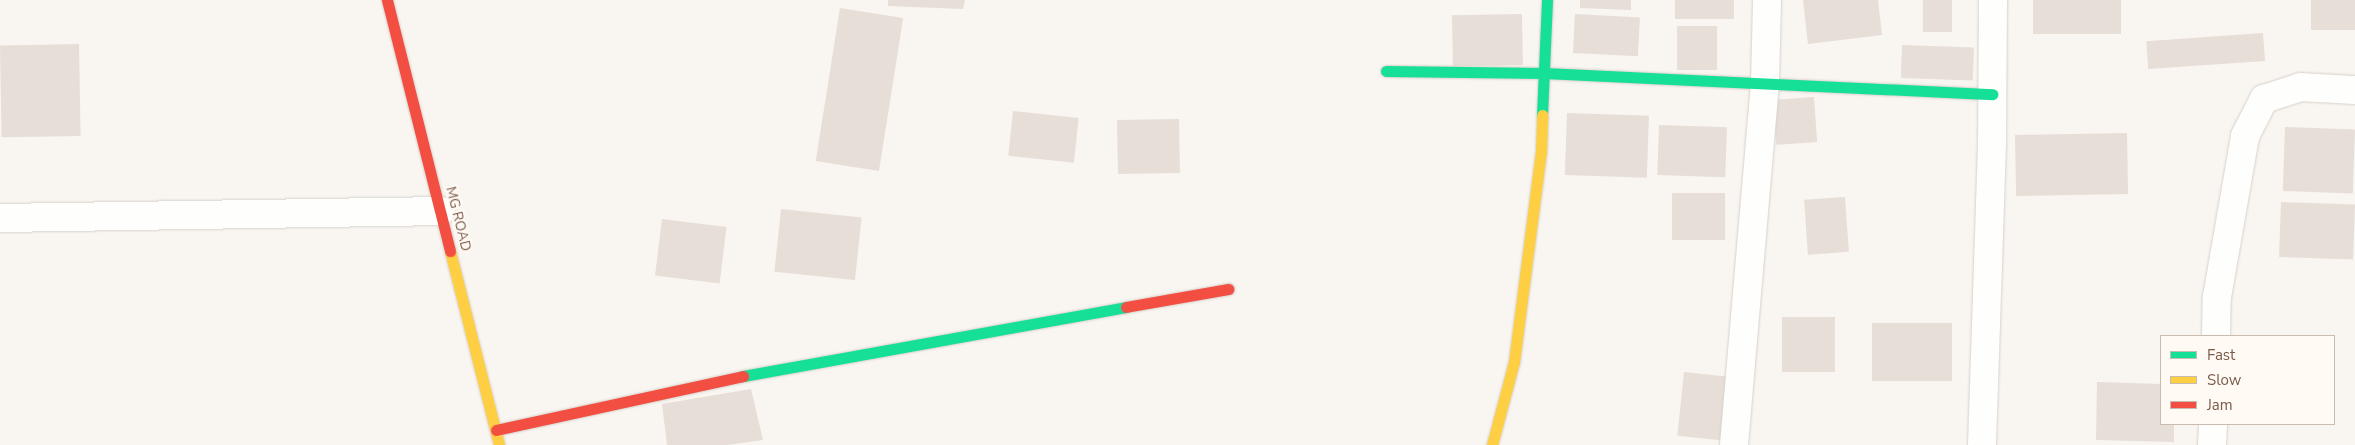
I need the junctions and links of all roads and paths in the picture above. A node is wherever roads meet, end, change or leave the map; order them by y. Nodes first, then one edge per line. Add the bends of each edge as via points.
1 (387, 0) edge
2 (1547, 0) edge
3 (1767, 0) edge
4 (1994, 0) edge
5 (1386, 71) dead end
6 (1544, 73) junction
7 (1764, 83) junction
8 (2355, 90) edge
9 (1993, 94) junction
10 (441, 211) junction
11 (0, 218) edge
12 (1228, 289) dead end
13 (2216, 335) edge
14 (2213, 425) edge
15 (496, 430) junction
16 (499, 445) edge
17 (1492, 445) edge
18 (1734, 445) edge
19 (1982, 445) edge
20 (2212, 445) edge

1 - 10 street, MG ROAD
2 - 6 street
3 - 7 street
4 - 9 street
5 - 6 street
6 - 7 street
6 - 17 street via 1541,152 1514,362
7 - 9 street
7 - 18 street
8 - 13 street via 2301,86 2264,99 2245,136 2217,297
9 - 19 street
10 - 11 street
10 - 15 street, MG ROAD
12 - 15 street via 738,378
14 - 20 street
15 - 16 street, MG ROAD

